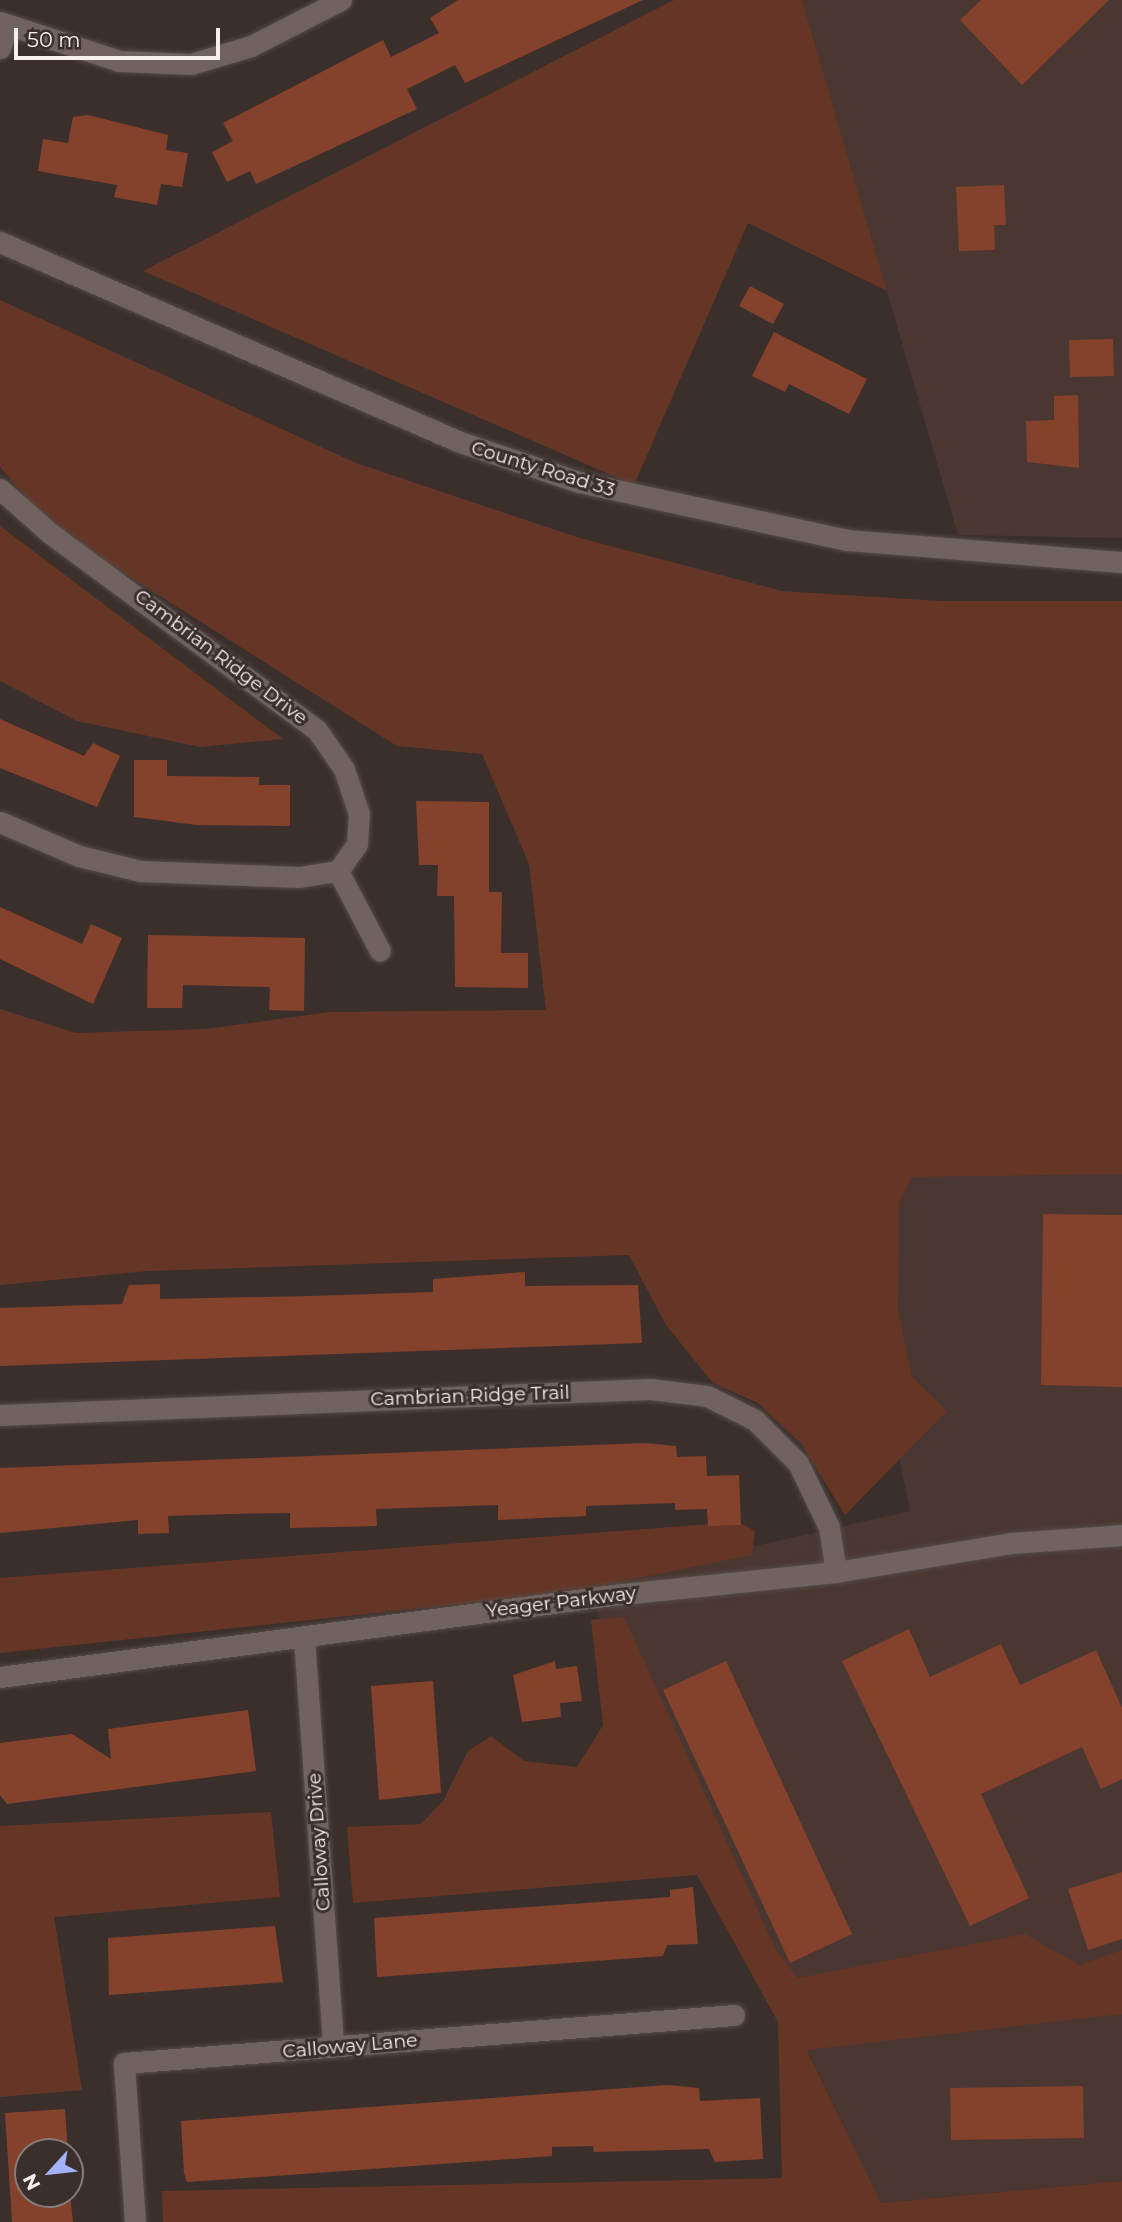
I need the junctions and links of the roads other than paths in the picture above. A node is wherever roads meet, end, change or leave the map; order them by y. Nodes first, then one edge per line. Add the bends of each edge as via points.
1 (341, 0) edge
2 (4, 23) edge
3 (0, 48) edge
4 (0, 242) edge
5 (0, 489) edge
6 (1122, 562) edge
7 (0, 822) edge
8 (338, 871) junction
9 (380, 951) dead end
10 (0, 1415) edge
11 (1122, 1535) edge
12 (836, 1572) junction
13 (304, 1638) junction
14 (0, 1677) edge
15 (734, 2015) dead end
16 (334, 2047) junction
17 (135, 2222) edge

1 - 2 street via 251,46 191,64 131,63
2 - 3 street
4 - 6 street, County Road 33 via 457,442 579,482 847,540
5 - 8 street, Cambrian Ridge Drive via 51,534 317,730 344,769 359,814 357,844
7 - 8 street via 79,856 141,872 299,877
8 - 9 street
10 - 12 street, Cambrian Ridge Trail via 636,1390 707,1396 755,1420 799,1463 821,1505
11 - 12 street, Yeager Parkway via 1011,1542
12 - 13 street, Yeager Parkway
13 - 14 street, Yeager Parkway
13 - 16 street, Calloway Drive
15 - 16 street, Calloway Lane
16 - 17 street, Calloway Lane via 124,2063

